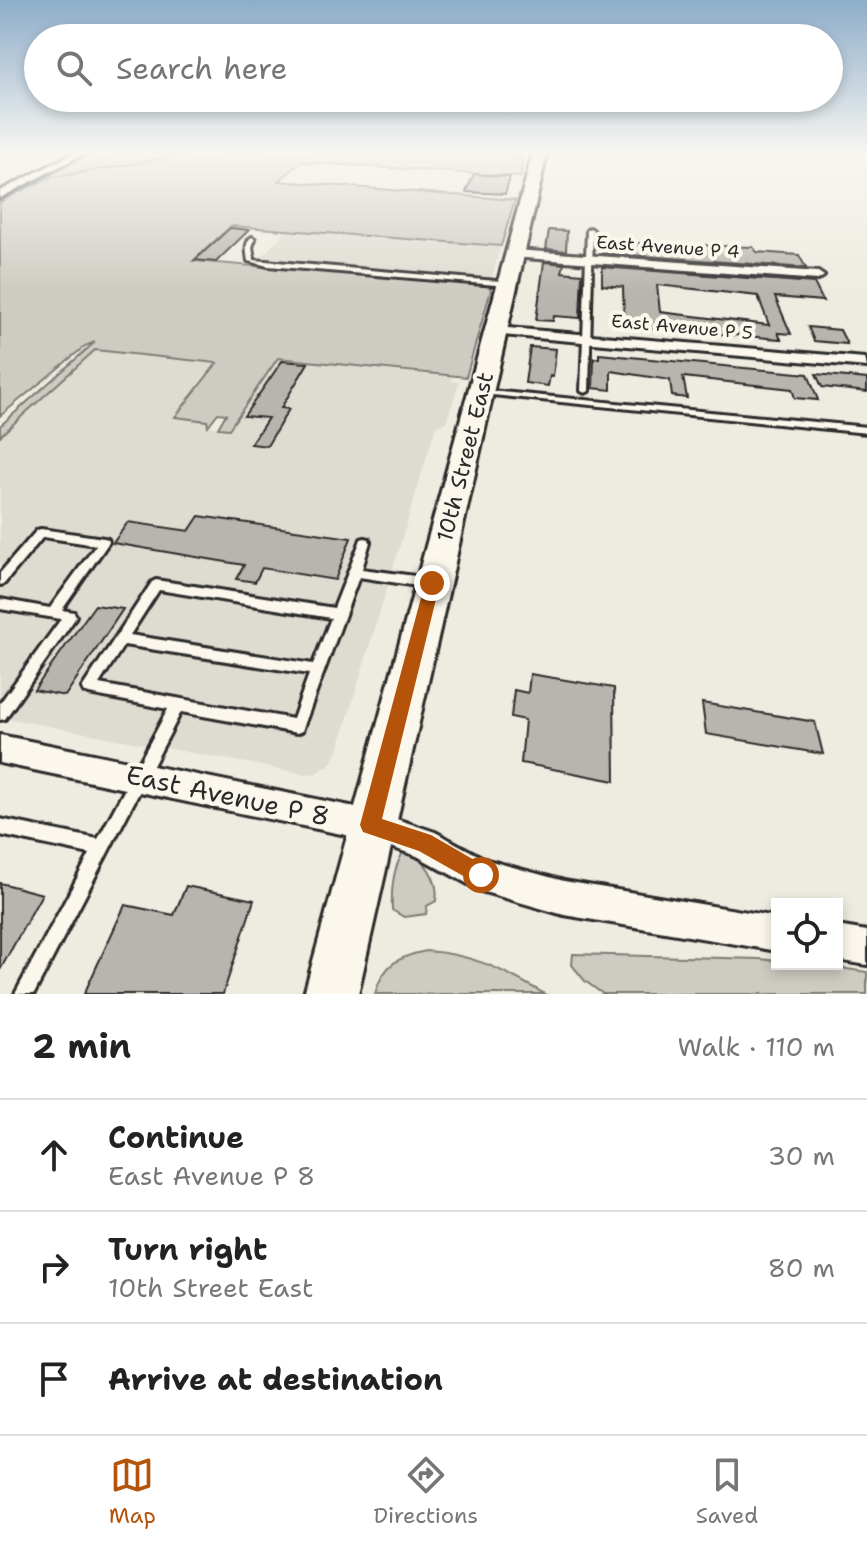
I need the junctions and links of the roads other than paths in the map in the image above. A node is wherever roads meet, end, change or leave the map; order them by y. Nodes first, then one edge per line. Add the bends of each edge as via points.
1 (529, 199) edge
2 (590, 230) dead end
3 (252, 239) dead end
4 (589, 260) junction
5 (512, 269) junction
6 (818, 276) dead end
7 (496, 331) junction
8 (587, 339) junction
9 (865, 363) edge
10 (585, 391) dead end
11 (483, 392) junction
12 (867, 430) edge
13 (365, 542) dead end
14 (355, 572) junction
15 (0, 581) edge
16 (432, 583) junction
17 (0, 604) edge
18 (53, 613) junction
19 (338, 614) junction
20 (120, 639) junction
21 (318, 670) junction
22 (178, 705) junction
23 (0, 714) edge
24 (0, 749) edge
25 (139, 776) junction
26 (370, 825) junction
27 (0, 827) edge
28 (101, 848) junction
29 (771, 933) edge
30 (843, 944) edge
31 (867, 948) edge
32 (24, 994) edge
33 (331, 994) edge

1 - 5 main road, 10th Street East
2 - 4 lane
3 - 5 lane via 250,258 260,262
4 - 5 street, East Avenue P 4
4 - 6 street, East Avenue P 4
4 - 8 lane
5 - 7 main road, 10th Street East
7 - 8 street, East Avenue P 5
7 - 11 main road, 10th Street East
8 - 9 street, East Avenue P 5
8 - 10 lane
11 - 12 lane
11 - 16 main road, 10th Street East
13 - 14 lane
14 - 16 lane
14 - 19 lane
15 - 18 lane via 41,533 104,542
16 - 26 main road, 10th Street East
17 - 18 lane
18 - 23 lane via 70,616
19 - 20 lane via 156,585
19 - 21 lane
20 - 21 lane
20 - 22 lane via 89,688
21 - 22 lane via 297,726
22 - 25 lane
24 - 25 street, East Avenue P 8
25 - 26 street, East Avenue P 8
25 - 28 lane
26 - 29 street, East Avenue P 8 via 424,843 481,875 564,898
26 - 33 main road, 10th Street East
27 - 28 lane
28 - 32 lane
30 - 31 street

